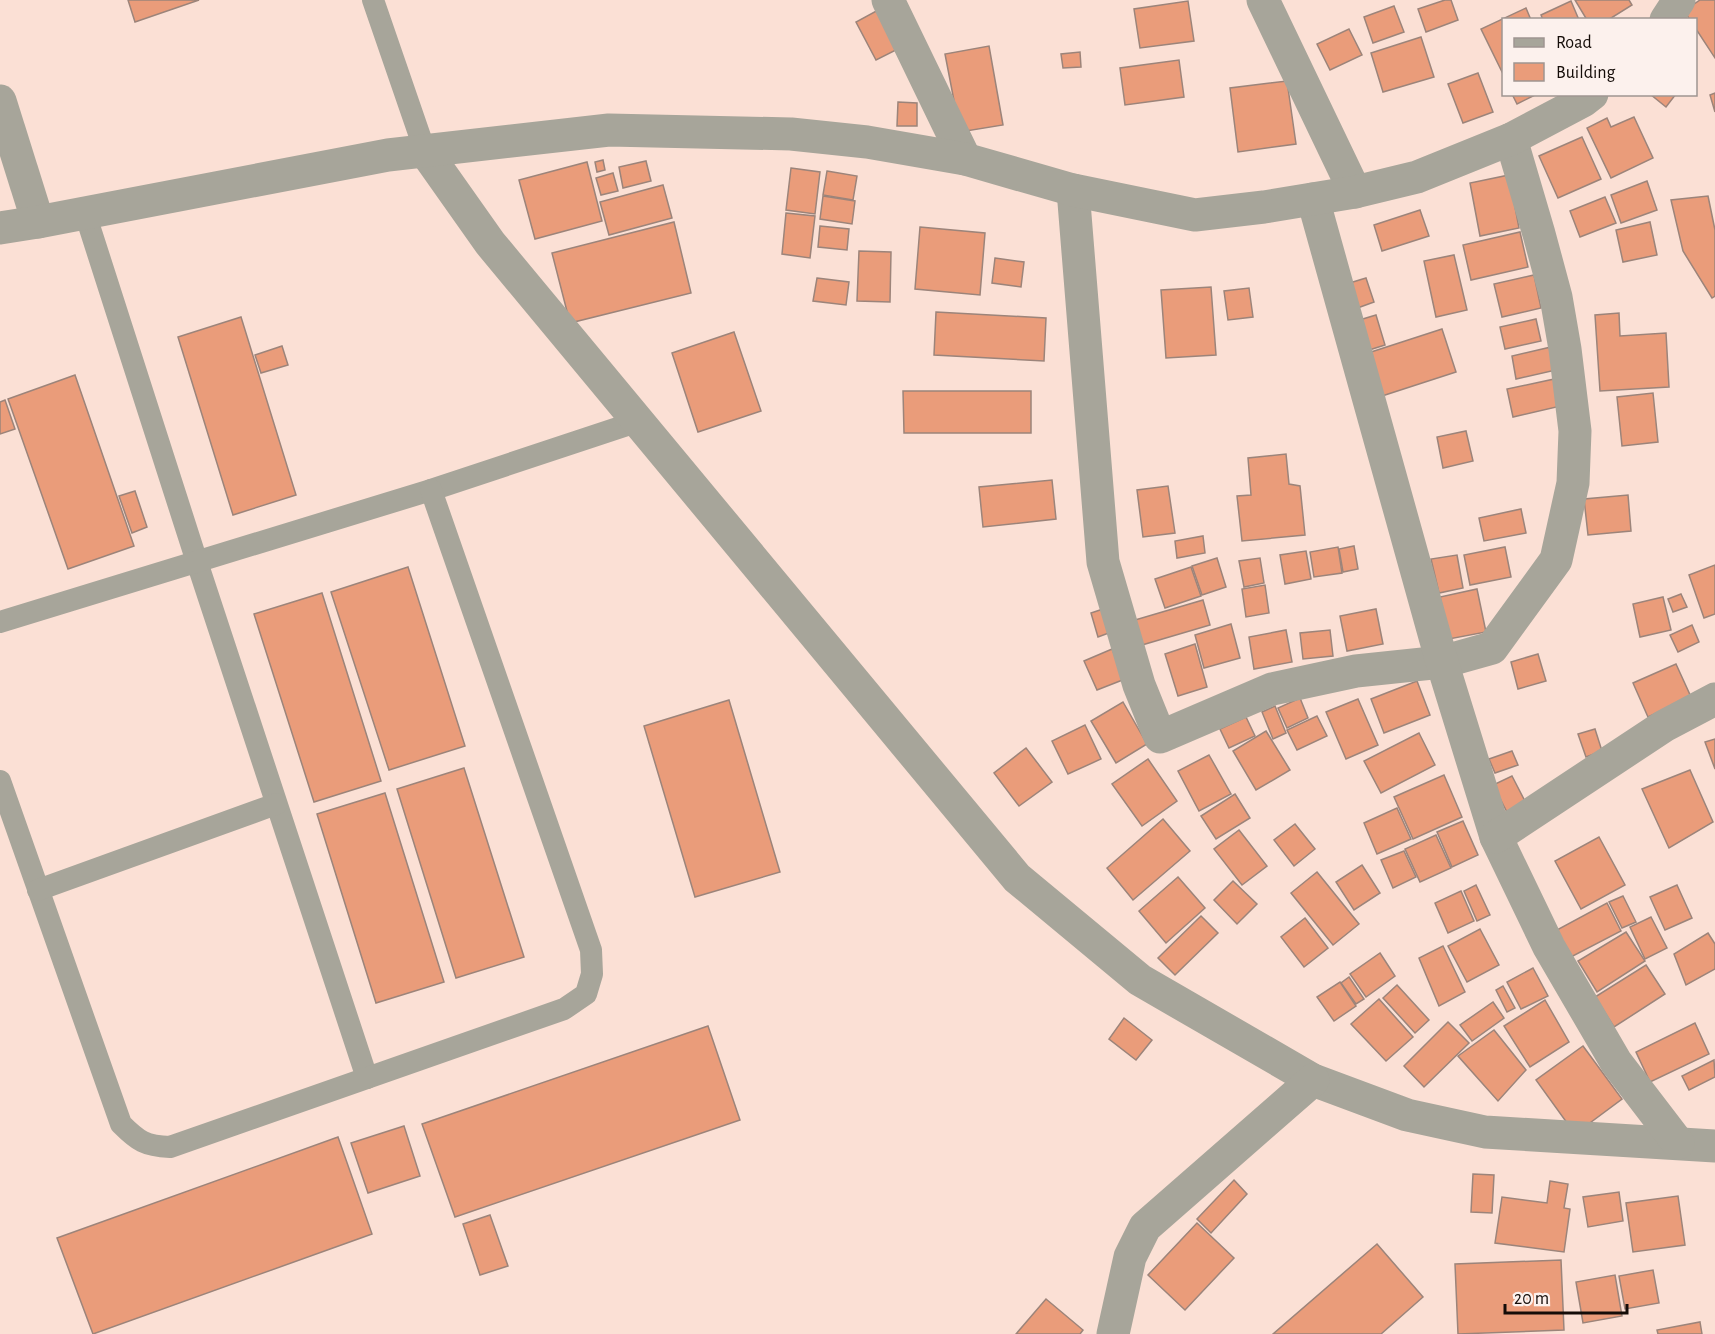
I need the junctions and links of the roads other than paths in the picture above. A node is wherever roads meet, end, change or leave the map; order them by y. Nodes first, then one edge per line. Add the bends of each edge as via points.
1 (373, 0) edge
2 (888, 0) edge
3 (1263, 0) edge
4 (1679, 0) edge
5 (1666, 18) edge
6 (1589, 96) edge
7 (0, 101) edge
8 (1511, 139) junction
9 (425, 150) junction
10 (965, 159) junction
11 (1073, 190) junction
12 (1355, 192) junction
13 (1313, 199) junction
14 (85, 213) junction
15 (38, 222) junction
16 (0, 228) edge
17 (639, 421) junction
18 (431, 490) junction
19 (197, 562) junction
20 (0, 622) edge
21 (1442, 662) junction
22 (1715, 699) edge
23 (0, 781) edge
24 (276, 804) junction
25 (1496, 837) junction
26 (38, 890) junction
27 (368, 1078) junction
28 (1313, 1080) junction
29 (1678, 1143) junction
30 (1715, 1146) edge
31 (1113, 1334) edge

1 - 9 lane
2 - 10 street
3 - 12 street
4 - 5 street
6 - 8 street
7 - 15 street
8 - 12 street via 1417,177
8 - 21 street via 1556,297 1575,431 1573,483 1556,560 1520,611 1492,648
9 - 10 street via 609,130 790,134
9 - 14 street
9 - 17 street via 490,243
10 - 11 street
11 - 13 street via 1195,215
11 - 21 street via 1103,562 1139,685 1160,737 1272,689 1356,671
12 - 13 street
13 - 21 street
14 - 15 street
14 - 19 lane
15 - 16 street
17 - 18 lane
17 - 28 street via 1017,878 1140,980
18 - 19 lane
18 - 27 lane via 591,950 592,974 586,994 564,1009
19 - 20 lane
19 - 24 lane
21 - 25 street
22 - 25 street via 1664,726
23 - 26 lane
24 - 26 lane
24 - 27 lane
25 - 29 street via 1549,947 1616,1062
26 - 27 lane via 121,1124 137,1140 153,1147 170,1147
28 - 29 street via 1407,1115 1485,1132
28 - 31 street via 1145,1227 1130,1257
29 - 30 street

